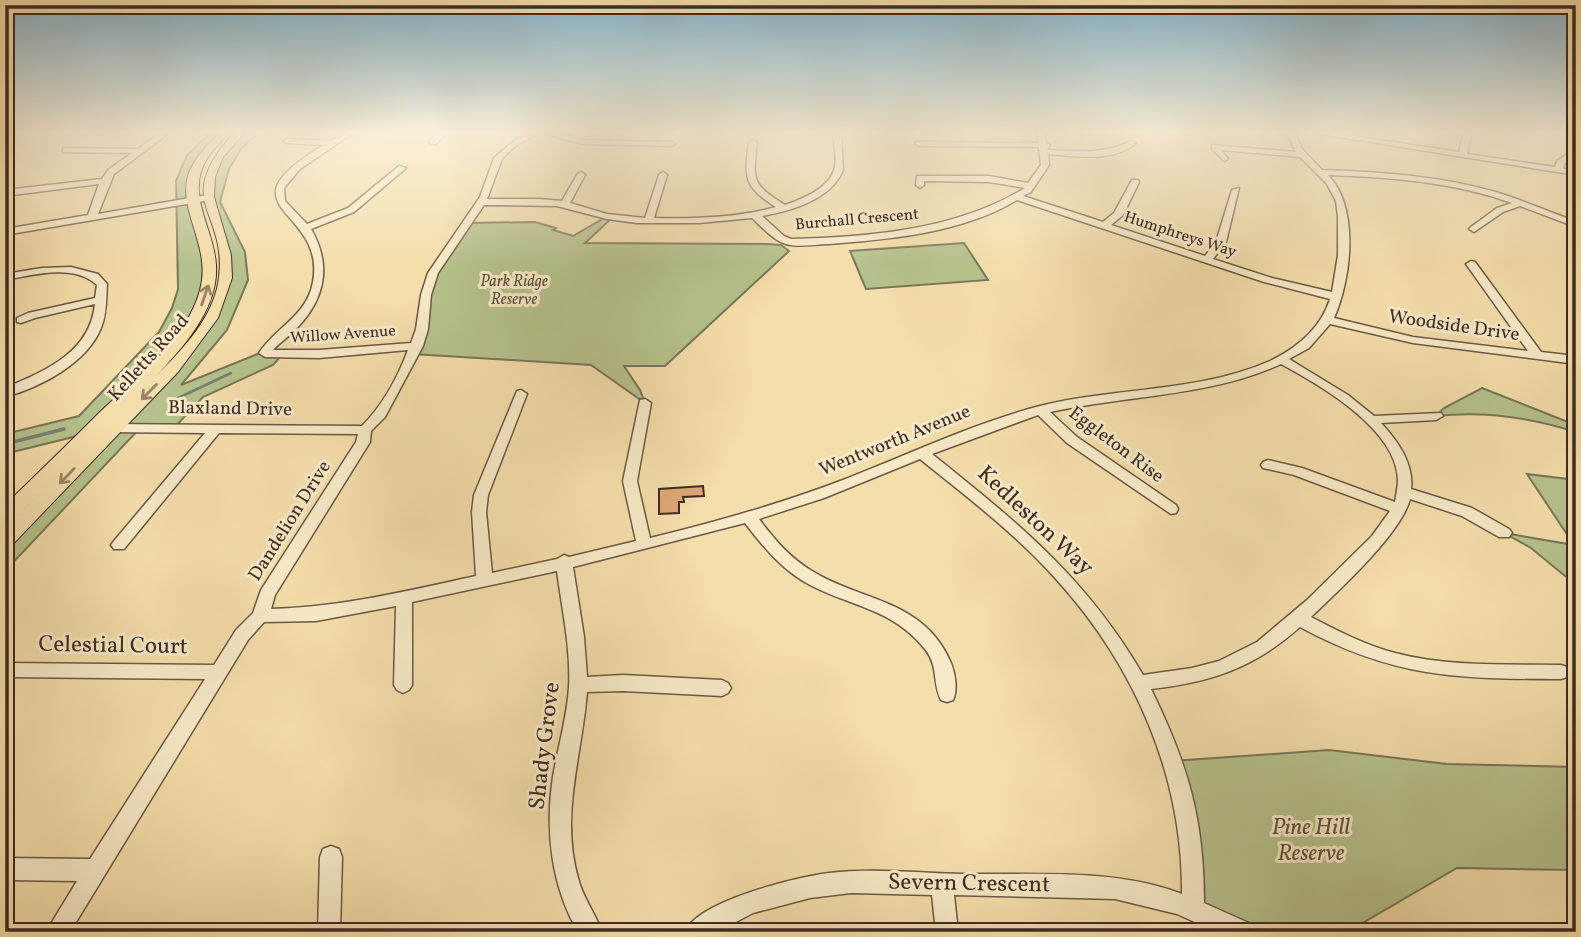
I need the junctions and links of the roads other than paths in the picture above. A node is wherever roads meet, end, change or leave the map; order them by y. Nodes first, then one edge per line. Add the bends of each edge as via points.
1 (663, 176) dead end
2 (108, 177) edge
3 (194, 177) edge
4 (210, 177) edge
5 (288, 177) edge
6 (392, 177) edge
7 (493, 177) edge
8 (580, 177) edge
9 (749, 177) edge
10 (835, 177) edge
11 (1038, 177) edge
12 (1325, 177) edge
13 (1403, 177) edge
14 (105, 181) junction
15 (1135, 182) dead end
16 (920, 186) dead end
17 (1031, 186) junction
18 (1236, 190) dead end
19 (5, 192) edge
20 (1016, 197) junction
21 (207, 198) junction
22 (191, 201) junction
23 (483, 202) junction
24 (1520, 203) junction
25 (565, 205) junction
26 (784, 208) junction
27 (755, 215) junction
28 (91, 219) junction
29 (649, 220) junction
30 (1576, 224) edge
31 (1104, 226) junction
32 (306, 228) junction
33 (1474, 229) dead end
34 (5, 232) edge
35 (1207, 260) junction
36 (1471, 264) dead end
37 (5, 277) edge
38 (1337, 297) junction
39 (100, 300) junction
40 (21, 320) dead end
41 (1328, 320) junction
42 (417, 346) junction
43 (1537, 355) junction
44 (1280, 359) junction
45 (1576, 360) edge
46 (5, 393) edge
47 (522, 394) dead end
48 (645, 403) dead end
49 (1041, 410) junction
50 (1436, 416) dead end
51 (1372, 420) junction
52 (94, 428) junction
53 (115, 428) junction
54 (216, 428) junction
55 (365, 430) junction
56 (922, 453) junction
57 (1268, 465) dead end
58 (1405, 492) junction
59 (1171, 509) dead end
60 (1399, 509) junction
61 (5, 516) edge
62 (749, 517) junction
63 (1504, 533) dead end
64 (5, 540) edge
65 (644, 543) junction
66 (119, 545) dead end
67 (564, 561) junction
68 (484, 579) junction
69 (404, 597) junction
70 (260, 616) junction
71 (1300, 619) junction
72 (5, 670) edge
73 (220, 671) junction
74 (1561, 672) dead end
75 (1137, 682) junction
76 (403, 685) dead end
77 (578, 685) junction
78 (722, 688) dead end
79 (947, 694) dead end
80 (331, 857) dead end
81 (5, 869) edge
82 (96, 870) junction
83 (942, 883) junction
84 (1193, 908) junction
85 (57, 932) edge
86 (329, 932) edge
87 (591, 932) edge
88 (696, 932) edge
89 (947, 932) edge
90 (1243, 932) edge

1 - 29 street
2 - 14 street
3 - 22 main road, Kelletts Road
4 - 21 main road, Kelletts Road
5 - 32 street, Willow Avenue via 279,189 281,204
6 - 32 street via 351,211
7 - 23 street, Dandelion Drive
8 - 25 street
9 - 26 street via 760,194
10 - 26 street via 817,194
11 - 17 street, Burchall Crescent
12 - 38 street, Wentworth Avenue via 1344,209
13 - 24 street via 1483,191
14 - 19 street
14 - 28 street
15 - 31 street via 1118,215
16 - 17 street via 920,178 971,178
17 - 20 street, Burchall Crescent
18 - 35 street via 1221,242
20 - 27 street, Burchall Crescent via 985,213 924,230 863,238 783,243
20 - 31 street, Humphreys Way
21 - 22 street
21 -> 53 main road, Kelletts Road via 228,259 223,292 199,337
22 - 28 street
52 -> 22 main road, Kelletts Road via 176,344 201,306 211,263
23 - 25 street
23 - 42 street, Dandelion Drive via 433,273
24 - 30 street
24 - 33 street via 1498,210
25 - 29 street via 607,217
26 - 27 street
27 - 29 street
28 - 34 street
31 - 35 street, Humphreys Way
32 - 42 street, Willow Avenue via 320,269 317,290 303,314 265,353 320,355
35 - 38 street, Humphreys Way
36 - 43 street
37 - 39 street via 51,271 86,273 100,281
38 - 41 street, Wentworth Avenue
39 - 40 street
39 - 46 street via 95,331 85,345 58,366
41 - 43 street, Woodside Drive via 1413,340
41 - 44 street, Wentworth Avenue via 1312,339
42 - 55 street, Dandelion Drive via 378,418
43 - 45 street, Woodside Drive
44 - 49 street, Wentworth Avenue via 1248,373 1200,384
44 - 51 street via 1339,392
47 - 68 street via 481,495
48 - 65 street via 630,481
49 - 56 street, Wentworth Avenue
49 - 59 street, Eggleton Rise via 1072,440
50 - 51 street
51 - 58 street via 1398,459
52 - 53 street, Blaxland Drive
52 - 61 main road, Kelletts Road
53 - 54 street, Blaxland Drive
53 -> 64 main road, Kelletts Road
54 - 55 street, Blaxland Drive
54 - 66 street
55 - 70 street, Dandelion Drive via 363,442 267,594
56 - 62 street, Wentworth Avenue via 825,493
56 - 75 street, Kedleston Way via 1063,576 1097,618
57 - 60 street via 1297,471
58 - 60 street
58 - 63 street via 1467,512
60 - 71 street via 1378,538
62 - 65 street, Wentworth Avenue
62 - 79 street via 772,548 801,573 878,605 917,632 944,667
65 - 67 street, Wentworth Avenue
67 - 68 street, Wentworth Avenue
67 - 77 street, Shady Grove via 577,640
68 - 69 street, Wentworth Avenue
69 - 70 street, Wentworth Avenue via 329,612
69 - 76 street
70 - 73 street, Dandelion Drive
71 - 74 street via 1349,647 1403,664 1454,671
71 - 75 street via 1243,660 1203,674
72 - 73 street, Celestial Court
73 - 82 street, Dandelion Drive
75 - 84 street, Kedleston Way via 1173,761 1185,802 1191,831
77 - 78 street
77 - 87 street, Shady Grove via 562,781 560,833 571,890
80 - 86 street
81 - 82 street
82 - 85 street, Dandelion Drive
83 - 84 street, Severn Crescent via 1100,886
83 - 88 street, Severn Crescent via 851,882 800,888 745,906
83 - 89 street
84 - 90 street, Severn Crescent

